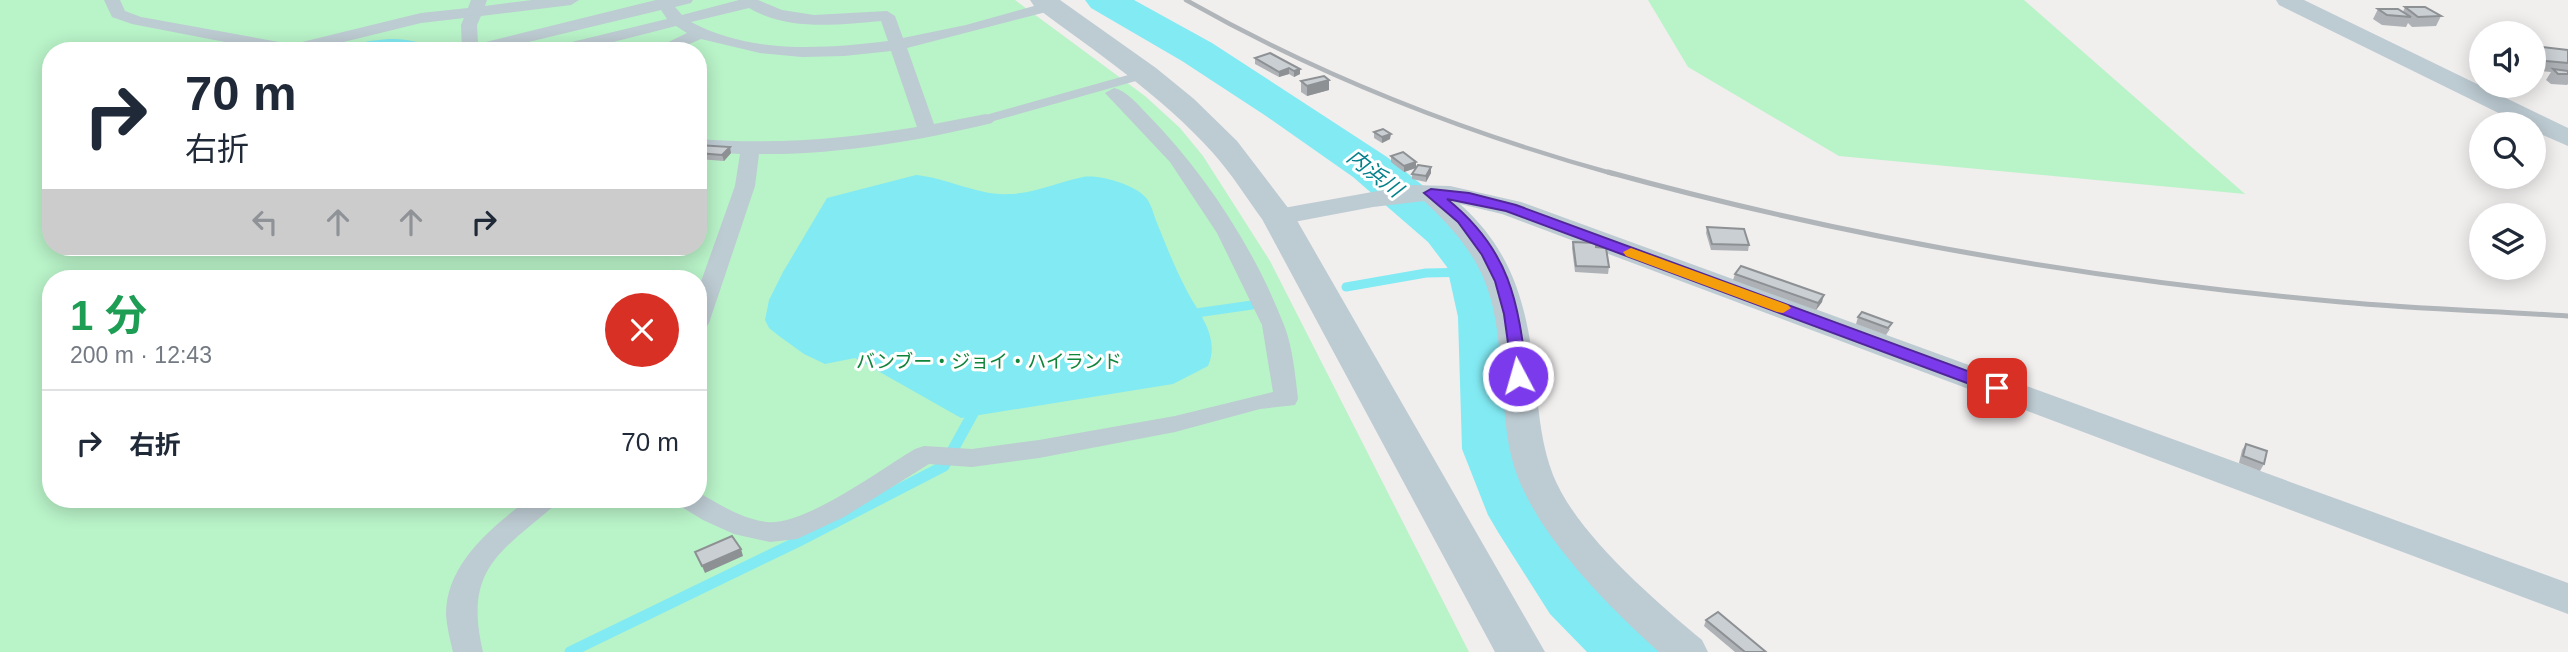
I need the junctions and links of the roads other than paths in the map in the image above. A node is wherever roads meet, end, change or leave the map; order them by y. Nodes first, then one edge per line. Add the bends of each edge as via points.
1 (111, 0) edge
2 (571, 0) edge
3 (685, 0) edge
4 (2287, 0) edge
5 (748, 1) edge
6 (665, 2) edge
7 (1047, 3) edge
8 (476, 6) edge
9 (678, 21) junction
10 (699, 34) junction
11 (251, 42) edge
12 (323, 42) edge
13 (469, 42) edge
14 (506, 42) edge
15 (593, 42) edge
16 (680, 42) edge
17 (899, 46) junction
18 (1146, 74) junction
19 (1109, 90) junction
20 (986, 119) joint
21 (928, 132) junction
22 (2568, 138) edge
23 (707, 146) edge
24 (750, 148) junction
25 (1411, 195) junction
26 (1278, 217) junction
27 (707, 297) edge
28 (535, 508) edge
29 (704, 508) edge
30 (2568, 599) edge
31 (468, 652) edge
32 (1520, 652) edge
33 (1687, 652) edge

1 - 11 street via 118,14 138,22
2 - 8 street
3 - 6 street
4 - 22 street
5 - 9 street
5 - 17 street via 800,17 887,16
6 - 9 street
6 - 14 street
7 - 17 street via 954,34
7 - 18 street
8 - 12 street
8 - 13 street
9 - 10 street
9 - 15 street
10 - 16 street
10 - 17 street via 784,50
17 - 21 street
18 - 19 lane
18 - 26 street via 1226,148
19 - 20 lane
19 - 29 street via 1140,115 1166,145 1221,220 1274,327 1286,399 1039,449 972,458 923,455 797,529 744,527
20 - 21 street
21 - 24 street
23 - 24 street
24 - 27 street via 745,186
25 - 26 street
25 - 30 street via 1469,198 1511,208
25 - 33 street via 1463,219 1503,281 1512,314 1525,440 1540,487 1601,572
26 - 32 street
28 - 31 street via 500,538 467,580 461,611

